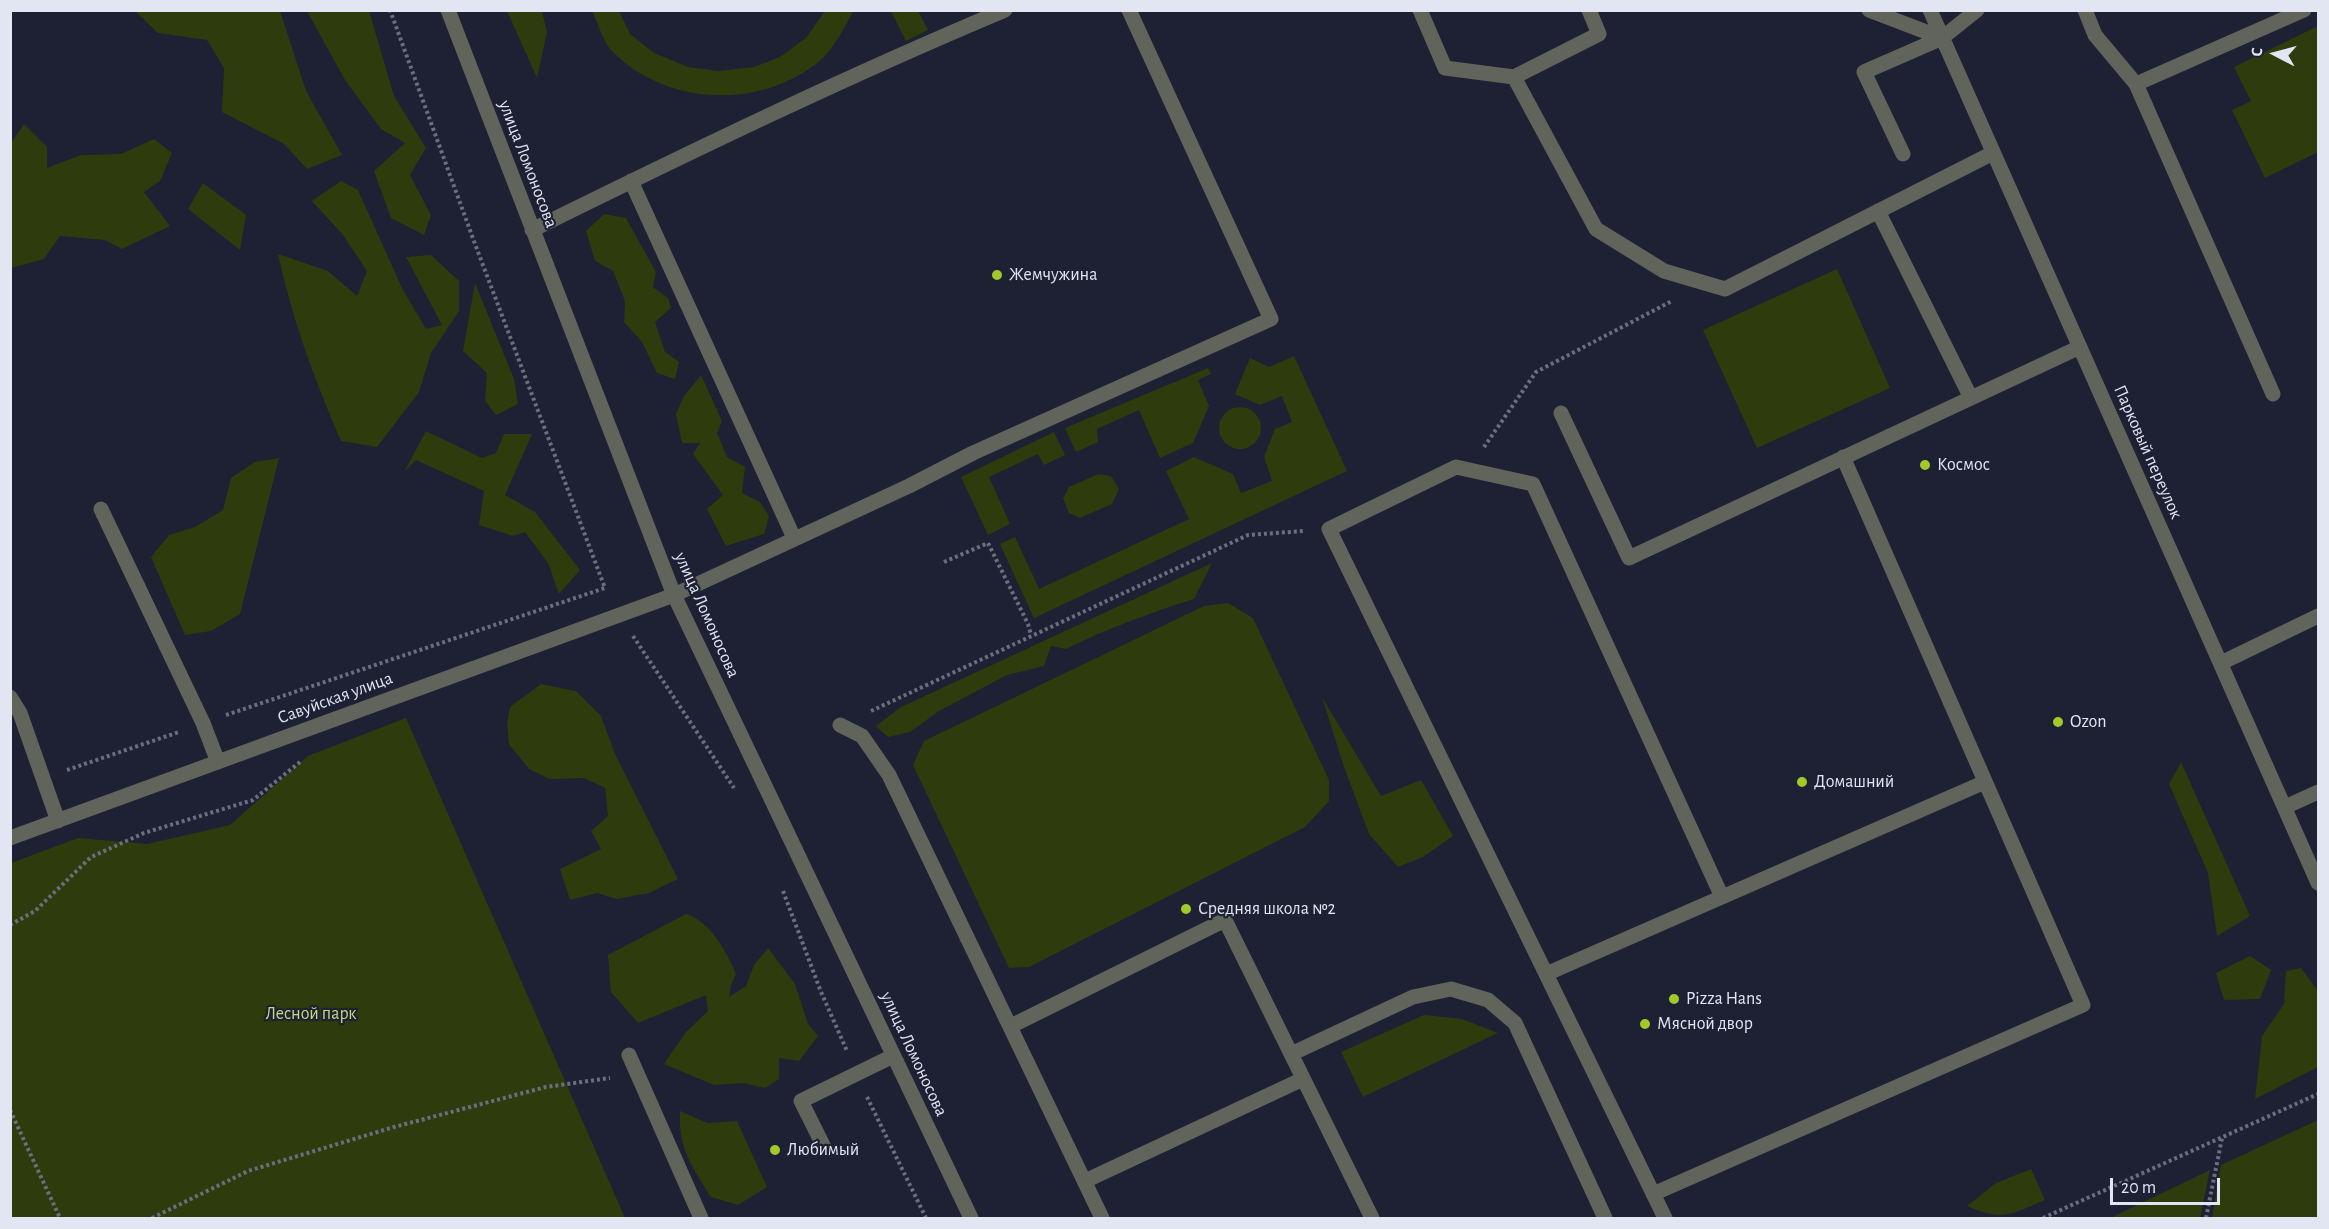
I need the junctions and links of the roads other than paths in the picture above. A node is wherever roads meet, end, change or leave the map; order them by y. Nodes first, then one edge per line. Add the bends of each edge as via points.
1 (448, 10) edge
2 (1005, 10) edge
3 (1129, 10) edge
4 (1420, 10) edge
5 (1589, 10) edge
6 (1869, 10) edge
7 (1930, 10) edge
8 (1977, 10) edge
9 (2085, 10) edge
10 (2304, 10) edge
11 (1942, 38) junction
12 (1514, 77) junction
13 (2136, 84) junction
14 (1993, 153) junction
15 (1903, 154) dead end
16 (632, 181) junction
17 (1878, 211) junction
18 (532, 230) junction
19 (2080, 347) junction
20 (2273, 394) dead end
21 (1971, 398) junction
22 (1561, 413) dead end
23 (1843, 458) junction
24 (101, 509) dead end
25 (794, 538) junction
26 (674, 595) junction
27 (2319, 616) edge
28 (2221, 663) junction
29 (10, 697) edge
30 (840, 725) road end
31 (218, 762) junction
32 (1985, 782) junction
33 (2319, 792) edge
34 (2285, 807) junction
35 (58, 821) junction
36 (10, 838) edge
37 (2319, 883) edge
38 (1722, 897) junction
39 (1546, 974) junction
40 (1011, 1026) junction
41 (1291, 1054) junction
42 (629, 1055) dead end
43 (893, 1056) junction
44 (1303, 1079) junction
45 (825, 1149) dead end
46 (1085, 1180) junction
47 (1653, 1194) junction
48 (701, 1218) edge
49 (971, 1218) edge
50 (1102, 1218) edge
51 (1372, 1218) edge
52 (1605, 1218) edge
53 (1665, 1218) edge

1 - 18 street, улица Ломоносова
2 - 16 street
3 - 25 street, Савуйская улица via 1271,319
4 - 12 street via 1445,68
5 - 12 street via 1599,34
6 - 11 street
7 - 11 street, Парковый переулок
8 - 11 street
9 - 13 street via 2095,35
10 - 13 street
11 - 14 street, Парковый переулок
11 - 15 street via 1864,72
12 - 17 street via 1596,229 1664,271 1725,289
13 - 20 street
14 - 17 street
14 - 19 street, Парковый переулок
16 - 18 street
16 - 25 street
17 - 21 street
18 - 26 street, улица Ломоносова
19 - 21 street
19 - 28 street, Парковый переулок
21 - 23 street
22 - 23 street via 1629,558
23 - 32 street
24 - 31 street
25 - 26 street, Савуйская улица
26 - 31 street, Савуйская улица
26 - 43 street, улица Ломоносова
27 - 28 street
28 - 34 street, Парковый переулок
29 - 35 street via 20,713
30 - 40 street via 862,736 889,775
31 - 35 street, Савуйская улица
32 - 38 street
32 - 47 street via 2083,1005
33 - 34 street
34 - 37 street, Парковый переулок
35 - 36 street, Савуйская улица
38 - 39 street
38 - 39 street via 1533,484 1456,467 1329,529
39 - 47 street
40 - 41 street via 1225,920
40 - 46 street
41 - 44 street
41 - 52 street via 1413,997 1451,990 1488,1000 1515,1023
42 - 48 street
43 - 45 street via 801,1101
43 - 49 street, улица Ломоносова
44 - 46 street
44 - 51 street
46 - 50 street
47 - 53 street

